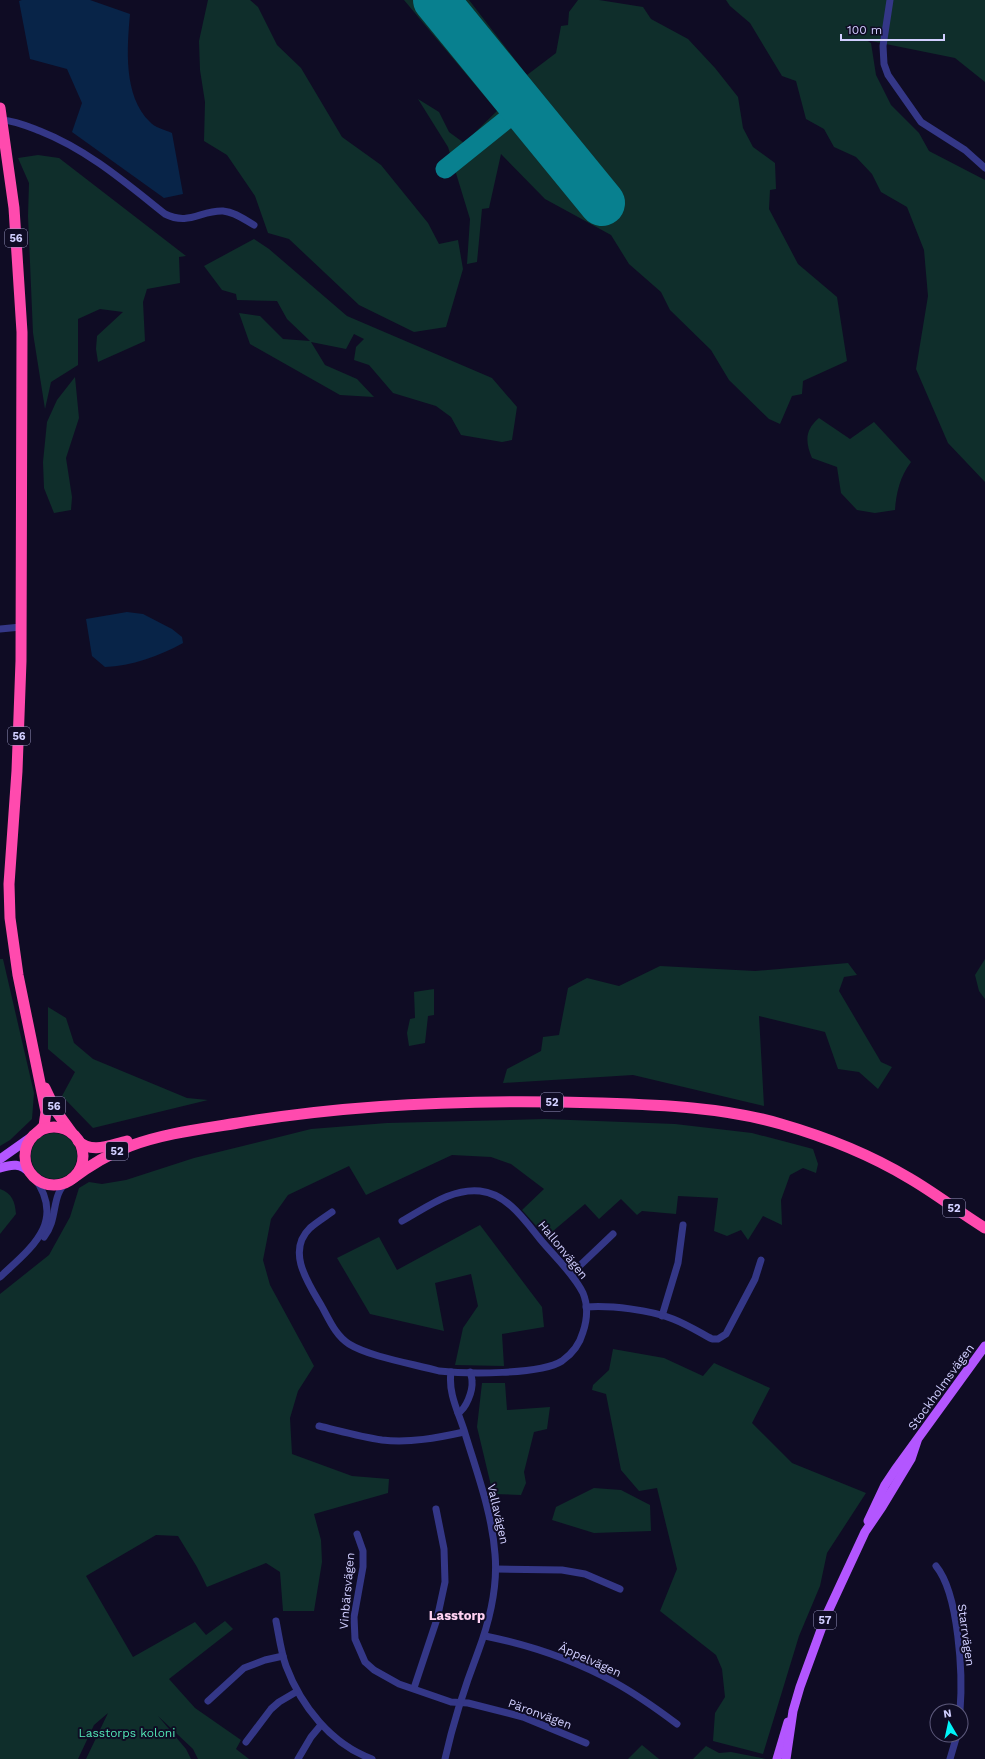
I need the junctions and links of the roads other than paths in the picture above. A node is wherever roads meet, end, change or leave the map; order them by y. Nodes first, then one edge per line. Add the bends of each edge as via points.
1 (890, 0) edge
2 (0, 108) edge
3 (2, 120) junction
4 (985, 168) edge
5 (254, 225) dead end
6 (21, 626) junction
7 (0, 629) edge
8 (38, 1073) junction
9 (36, 1134) junction
10 (166, 1135) junction
11 (76, 1139) junction
12 (0, 1158) edge
13 (0, 1168) edge
14 (32, 1175) junction
15 (70, 1180) junction
16 (332, 1212) dead end
17 (402, 1221) dead end
18 (683, 1225) dead end
19 (985, 1228) edge
20 (613, 1234) dead end
21 (36, 1243) junction
22 (761, 1260) dead end
23 (571, 1274) junction
24 (0, 1278) edge
25 (586, 1307) junction
26 (662, 1316) junction
27 (985, 1346) edge
28 (451, 1372) junction
29 (470, 1372) junction
30 (458, 1413) junction
31 (319, 1426) dead end
32 (464, 1432) junction
33 (436, 1510) dead end
34 (357, 1534) dead end
35 (936, 1566) dead end
36 (496, 1569) junction
37 (620, 1589) dead end
38 (276, 1621) dead end
39 (485, 1636) junction
40 (283, 1656) junction
41 (414, 1688) junction
42 (296, 1692) junction
43 (208, 1701) dead end
44 (461, 1702) junction
45 (960, 1703) edge
46 (793, 1711) junction
47 (678, 1724) dead end
48 (321, 1725) junction
49 (246, 1742) dead end
50 (586, 1743) dead end
51 (955, 1743) edge
52 (357, 1756) edge
53 (298, 1759) edge
54 (372, 1759) edge
55 (445, 1759) edge
56 (777, 1759) edge
57 (786, 1759) edge
58 (950, 1759) edge

1 - 4 street via 883,46 884,64 888,75 920,122 965,150
2 - 3 highway, 56
3 - 5 street via 18,122 66,142 172,217 184,219 225,211
3 - 6 highway, 56 via 14,208 21,310
6 - 7 street
6 - 8 highway, 56 via 20,720 9,884 10,918 15,960
8 - 9 highway, 56 via 46,1116 44,1126
8 - 11 highway, 56 via 56,1111
9 - 11 highway, 52 via 47,1128 57,1128 67,1131
9 - 12 main road, 52
9 - 14 highway via 28,1144 25,1154 26,1164
10 - 11 highway, 52 via 155,1135 97,1149 87,1147
10 - 15 highway, 52 via 113,1153
10 - 19 highway, 52 via 287,1115 425,1104 532,1102 691,1108 778,1123 860,1152 914,1181
11 - 15 highway via 82,1150 82,1160 79,1171
13 - 14 main road, 52 via 22,1166
14 - 15 highway, 52 via 50,1185 59,1185
14 - 21 street via 43,1192 47,1210 44,1227
15 - 21 street via 58,1194 50,1228
16 - 28 street, Hallonvägen via 309,1229 303,1238 299,1258 305,1276 335,1331 350,1344 368,1352
17 - 23 street, Hallonvägen via 459,1192 491,1193 503,1199 515,1210
18 - 26 street via 678,1263
20 - 23 street
21 - 24 street
22 - 26 street via 756,1279 726,1334 712,1339 672,1318
23 - 25 street, Hallonvägen via 583,1294
25 - 26 street via 625,1308
25 - 29 street, Hallonvägen via 582,1337 562,1361 534,1369
27 - 46 main road, Stockholmsvägen / 57 via 917,1441 911,1459 866,1532 826,1616
28 - 29 street, Hallonvägen
28 - 30 street, Vallavägen via 449,1383
29 - 30 street via 470,1390 465,1407
30 - 32 street, Vallavägen
31 - 32 street via 365,1437 398,1441
32 - 36 street, Vallavägen via 490,1522
33 - 41 street via 444,1549 445,1582 437,1619
34 - 41 street, Vinbärsvägen via 363,1551 363,1567 354,1617 355,1639 365,1662 374,1670 399,1684
35 - 45 street, Starrvägen via 947,1586 956,1628 961,1669
36 - 37 street via 562,1570 585,1574
36 - 39 street, Vallavägen via 493,1605
38 - 40 street
39 - 44 street, Vallavägen
39 - 47 street, Äppelvägen via 541,1651 584,1668 625,1688
40 - 42 street
40 - 43 street via 244,1668
41 - 44 street, Vinbärsvägen via 451,1702
42 - 48 street
42 - 49 street via 278,1702
44 - 50 street, Päronvägen via 522,1717
44 - 55 street, Vallavägen
46 - 56 main road, Stockholmsvägen / 57
46 - 57 main road, Stockholmsvägen / 57
48 - 52 street
48 - 53 street
51 - 58 street
52 - 54 street

